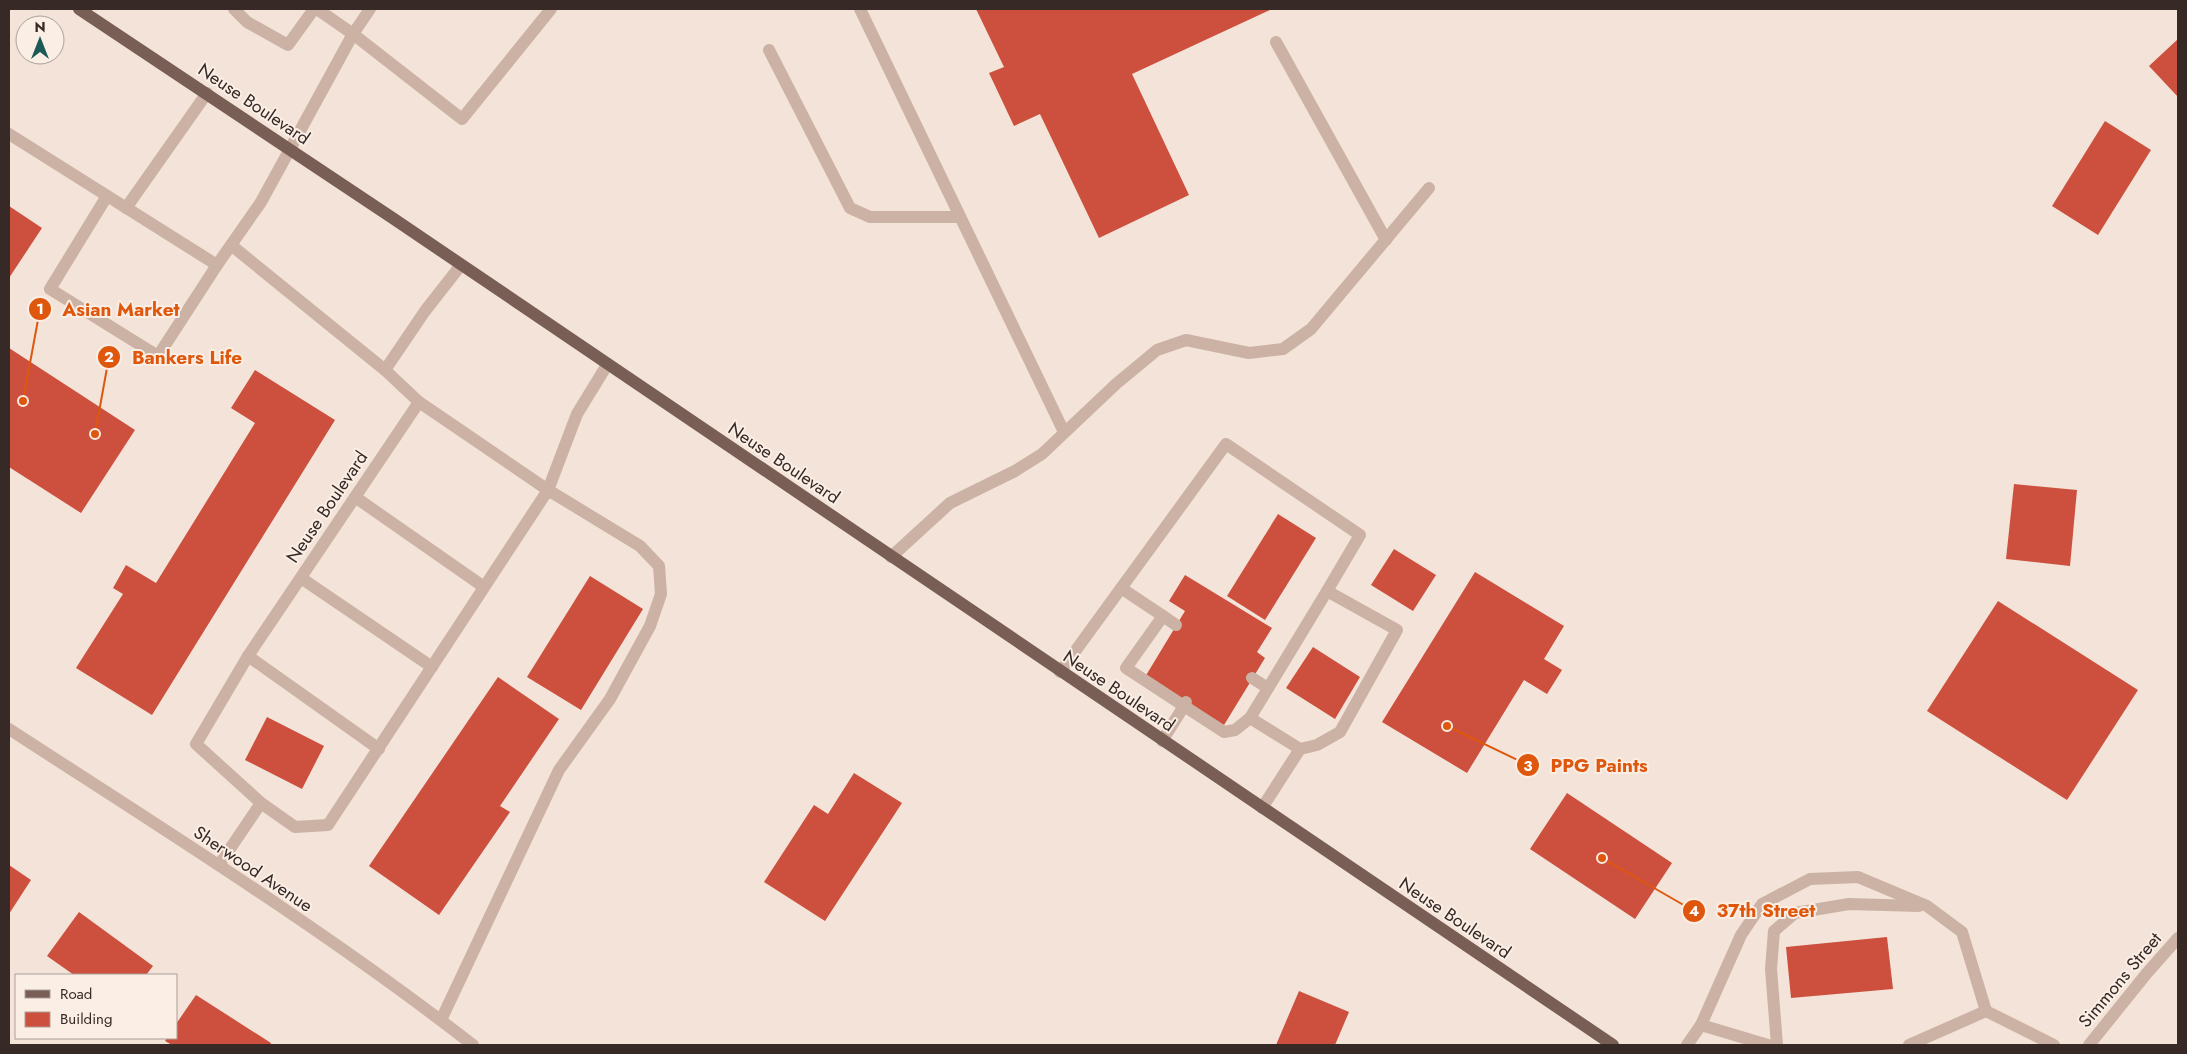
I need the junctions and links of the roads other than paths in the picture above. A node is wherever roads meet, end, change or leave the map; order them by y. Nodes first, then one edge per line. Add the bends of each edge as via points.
1 (79, 9) edge
2 (234, 9) edge
3 (315, 9) edge
4 (370, 9) edge
5 (551, 9) edge
6 (860, 9) edge
7 (353, 34) junction
8 (1276, 42) dead end
9 (769, 50) dead end
10 (207, 93) junction
11 (9, 134) edge
12 (290, 149) junction
13 (1429, 188) dead end
14 (106, 196) junction
15 (126, 208) junction
16 (960, 216) junction
17 (1386, 240) junction
18 (231, 245) junction
19 (217, 265) junction
20 (461, 265) junction
21 (607, 365) junction
22 (385, 370) junction
23 (419, 402) junction
24 (1064, 432) junction
25 (548, 490) junction
26 (355, 497) junction
27 (891, 557) junction
28 (301, 578) junction
29 (484, 587) junction
30 (1121, 588) junction
31 (1327, 591) junction
32 (1163, 616) junction
33 (1176, 625) dead end
34 (248, 656) junction
35 (432, 666) junction
36 (1060, 672) junction
37 (1252, 678) dead end
38 (1268, 688) junction
39 (1185, 704) junction
40 (1250, 718) junction
41 (9, 728) edge
42 (1162, 741) junction
43 (378, 749) junction
44 (1300, 750) junction
45 (261, 803) junction
46 (1262, 808) junction
47 (219, 866) junction
48 (1927, 906) junction
49 (2178, 938) edge
50 (1986, 1011) junction
51 (441, 1020) junction
52 (1701, 1025) junction
53 (473, 1045) edge
54 (1613, 1045) edge
55 (1687, 1045) edge
56 (1768, 1045) edge
57 (1777, 1045) edge
58 (1909, 1045) edge
59 (2054, 1045) edge
60 (2089, 1045) edge

1 - 10 main road, Neuse Boulevard
2 - 3 street via 247,22 288,45
3 - 7 street
4 - 7 street
5 - 7 street via 462,119
6 - 16 street
7 - 12 street
8 - 17 street
9 - 16 street via 850,208 870,216
10 - 12 main road, Neuse Boulevard
10 - 15 street
11 - 14 street
12 - 18 street via 261,202
12 - 20 main road, Neuse Boulevard
13 - 17 street
14 - 15 street
14 - 19 street via 50,289 158,356
15 - 19 street
16 - 24 street
17 - 24 street via 1311,329 1283,349 1249,353 1186,340 1157,350
18 - 19 street
18 - 22 street
20 - 21 main road, Neuse Boulevard
20 - 22 street
21 - 25 street via 577,414
21 - 27 main road, Neuse Boulevard
22 - 23 street
23 - 25 street
23 - 26 street, Neuse Boulevard
24 - 27 street via 1035,458 950,503
25 - 29 street
25 - 51 street via 640,546 659,566 661,594 650,626 610,699 560,770
26 - 28 street, Neuse Boulevard
26 - 29 street
27 - 36 main road, Neuse Boulevard
28 - 34 street, Neuse Boulevard
28 - 35 street
29 - 35 street
30 - 31 street via 1226,444 1360,535
30 - 32 street
30 - 36 street
31 - 38 street
31 - 44 street via 1397,630 1340,732
32 - 33 street
32 - 39 street via 1126,668
34 - 43 street
34 - 45 street, Neuse Boulevard via 196,744
35 - 43 street
36 - 42 main road, Neuse Boulevard
37 - 38 street
38 - 40 street
39 - 40 street via 1224,732 1235,730
39 - 42 street
40 - 44 street
41 - 47 street, Sherwood Avenue
42 - 46 main road, Neuse Boulevard
43 - 45 street via 328,825 295,827
44 - 46 street
45 - 47 street
46 - 54 main road, Neuse Boulevard
47 - 51 street, Sherwood Avenue
48 - 50 street via 1962,932
48 - 52 street via 1858,877 1810,879 1762,904 1741,935
48 - 57 street via 1849,904 1795,913 1774,931 1771,969
49 - 60 street, Simmons Street
50 - 58 street
50 - 59 street
51 - 53 street, Sherwood Avenue
52 - 55 street
52 - 56 street

